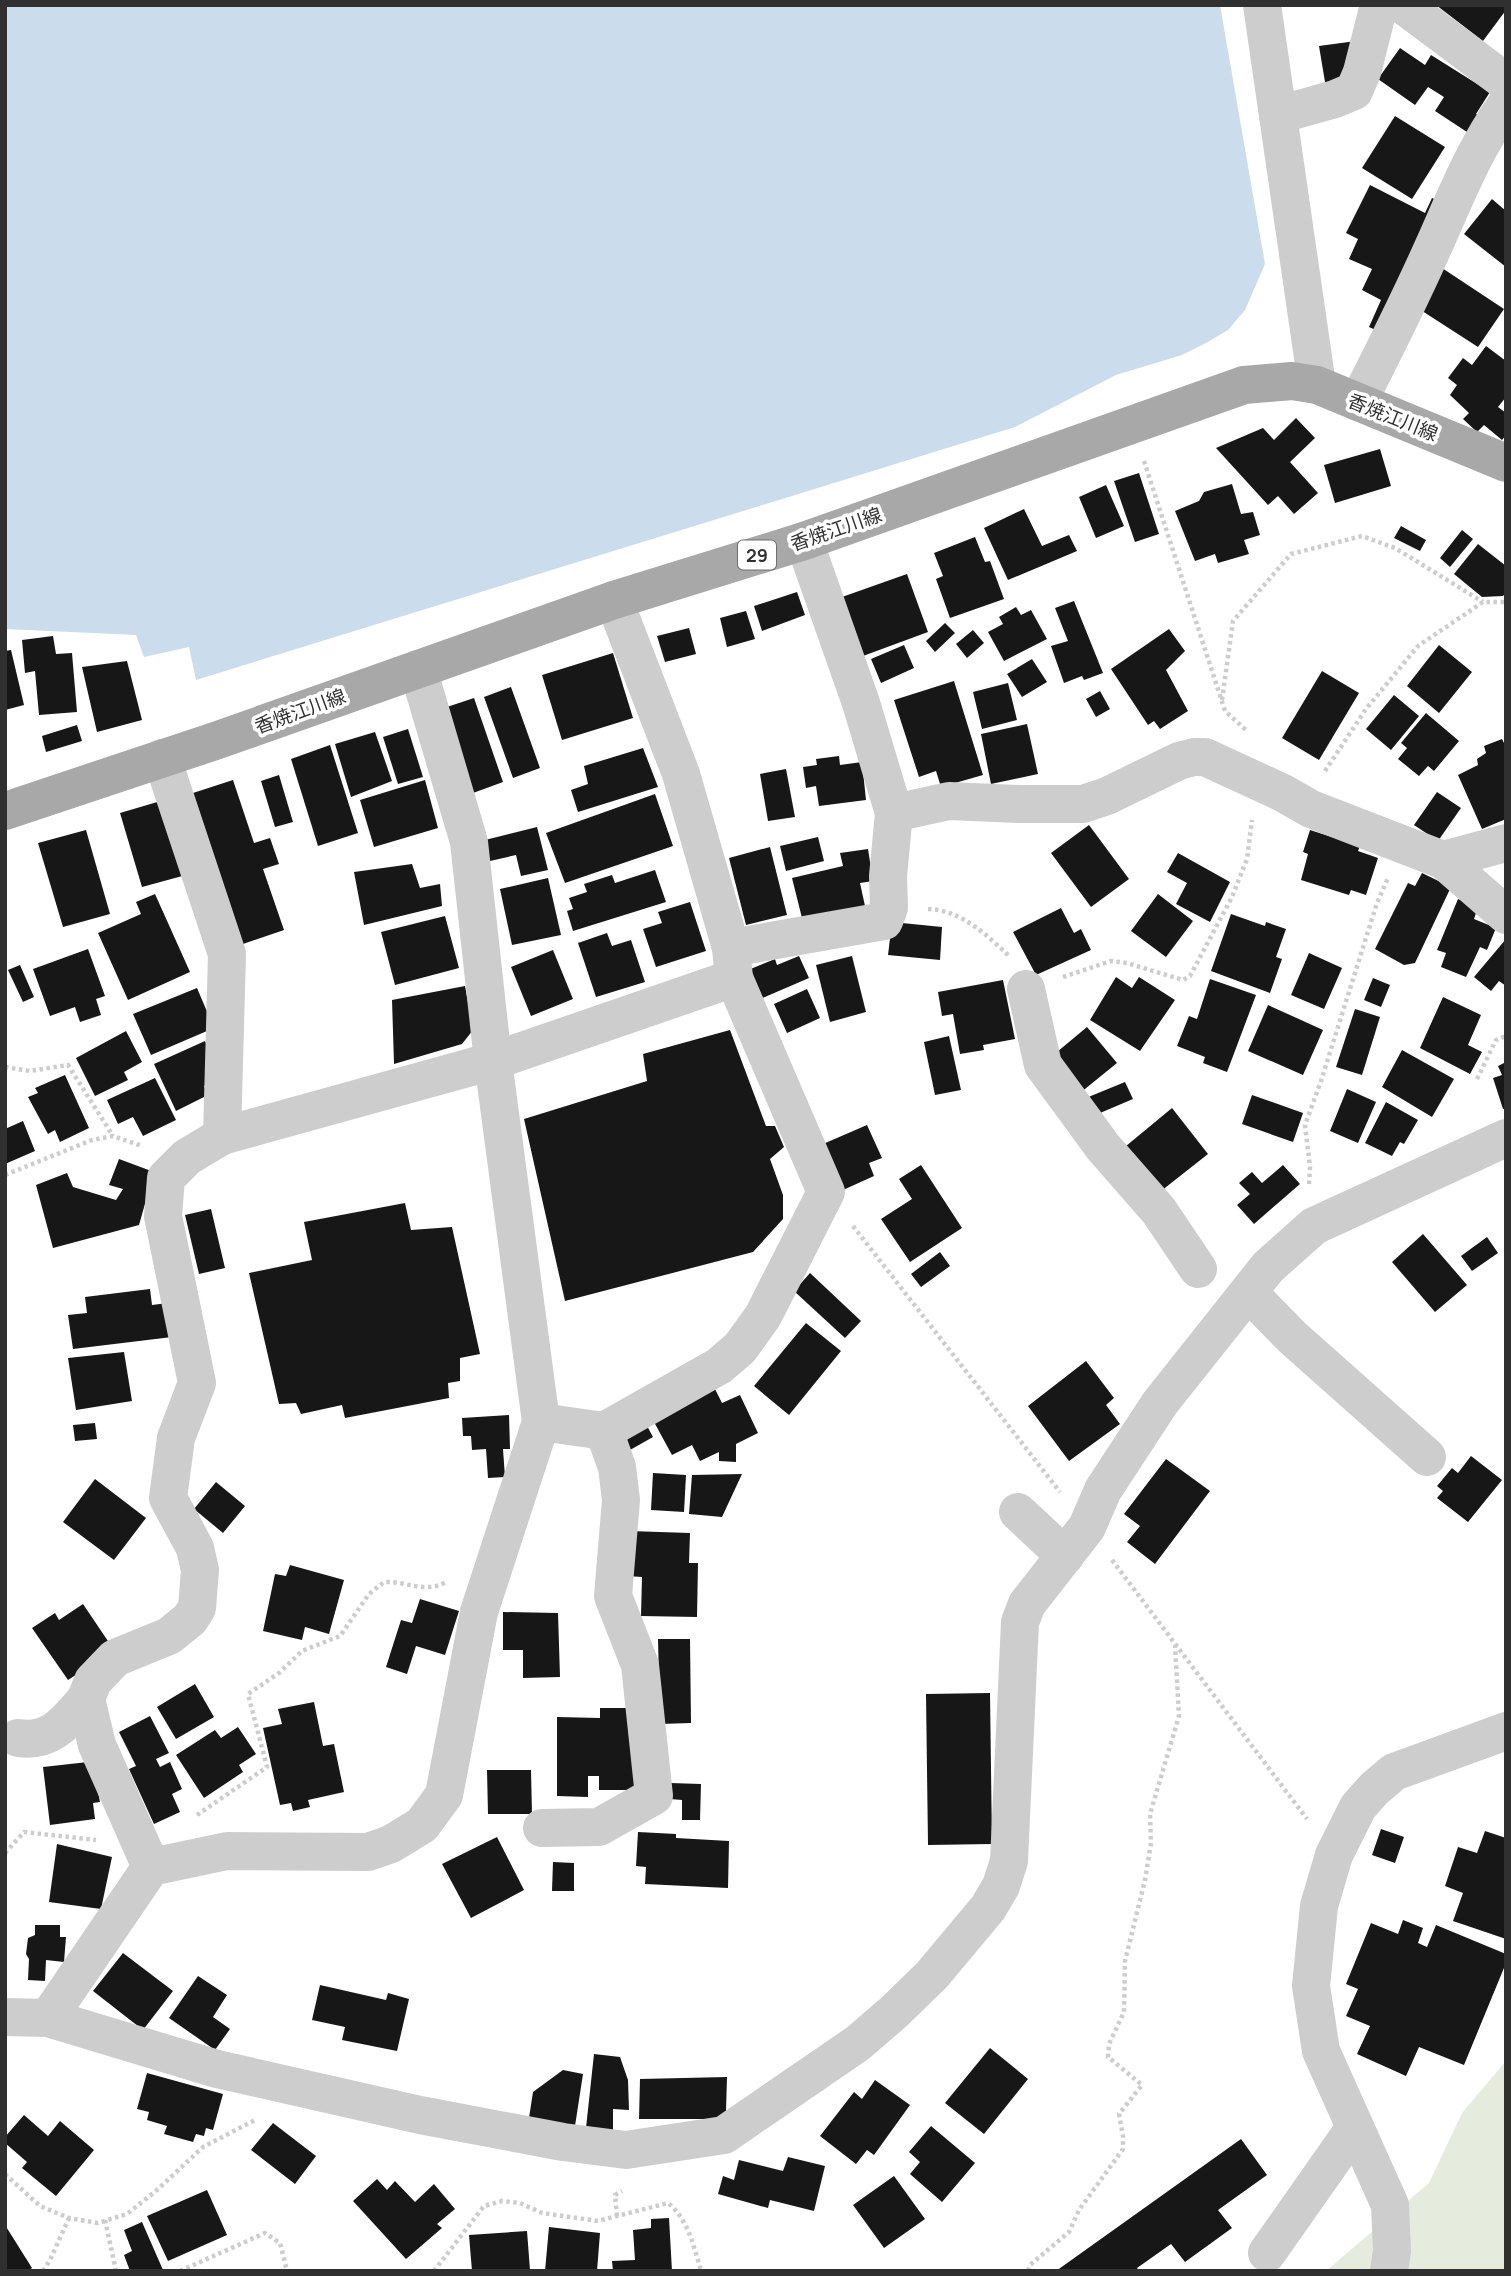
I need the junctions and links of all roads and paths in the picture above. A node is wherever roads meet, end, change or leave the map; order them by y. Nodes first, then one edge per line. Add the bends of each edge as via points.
1 (1262, 5) edge
2 (1379, 5) edge
3 (1402, 5) edge
4 (1506, 82) edge
5 (1506, 105) edge
6 (1278, 115) junction
7 (1317, 385) junction
8 (1358, 402) junction
9 (1132, 424) junction
10 (1506, 463) edge
11 (804, 541) junction
12 (614, 600) junction
13 (1483, 602) junction
14 (1506, 602) edge
15 (418, 669) junction
16 (1222, 700) junction
17 (1254, 738) dead end
18 (162, 758) junction
19 (1267, 785) junction
20 (1311, 809) junction
21 (5, 811) edge
22 (894, 813) junction
23 (1506, 843) edge
24 (1402, 844) junction
25 (1443, 860) junction
26 (889, 908) junction
27 (1506, 915) edge
28 (733, 963) junction
29 (1026, 989) junction
30 (1506, 1036) edge
31 (493, 1061) junction
32 (5, 1067) edge
33 (1477, 1079) dead end
34 (113, 1136) junction
35 (222, 1136) junction
36 (1506, 1139) edge
37 (181, 1162) junction
38 (5, 1175) edge
39 (1308, 1188) dead end
40 (1198, 1269) dead end
41 (1249, 1293) junction
42 (541, 1422) junction
43 (604, 1431) junction
44 (1427, 1457) dead end
45 (1018, 1512) dead end
46 (1065, 1556) junction
47 (479, 1612) junction
48 (1175, 1644) dead end
49 (86, 1699) junction
50 (1506, 1731) edge
51 (18, 1738) dead end
52 (542, 1828) dead end
53 (5, 1853) edge
54 (146, 1855) junction
55 (5, 2017) edge
56 (48, 2018) junction
57 (265, 2116) dead end
58 (1354, 2129) junction
59 (5, 2174) edge
60 (69, 2218) junction
61 (106, 2220) junction
62 (1267, 2253) dead end
63 (43, 2271) edge
64 (116, 2271) edge
65 (180, 2271) edge
66 (287, 2271) edge
67 (434, 2271) edge
68 (701, 2271) edge
69 (1028, 2271) edge
70 (1389, 2271) edge

1 - 6 street
2 - 6 street via 1353,91
3 - 4 street
5 - 8 street via 1470,166
6 - 7 street
7 - 8 main road, 香焼江川線 / 29
7 - 9 main road, 香焼江川線 / 29 via 1292,381 1244,386
8 - 10 main road, 香焼江川線 / 29
9 - 11 main road, 香焼江川線 / 29
9 - 16 path
11 - 12 main road, 香焼江川線 / 29
11 - 22 street
12 - 15 main road, 香焼江川線 / 29
12 - 28 street via 681,774
13 - 14 path
13 - 16 path via 1395,548 1362,536 1291,554 1233,621
13 - 20 path via 1410,656 1366,709 1311,791
15 - 18 main road, 香焼江川線 / 29
15 - 31 street via 469,842
16 - 17 path via 1225,711
18 - 21 main road, 香焼江川線 / 29
18 - 35 street via 227,954
19 - 20 street
19 - 22 street via 1205,757 1194,757 1083,804 949,801
19 - 29 path via 1252,815 1247,859 1232,897 1190,975 1183,980 1111,961
20 - 24 street
22 - 26 street
23 - 25 street
24 - 25 street
24 - 39 path via 1377,903 1305,1125
25 - 27 street
26 - 28 street via 884,921
26 - 29 path via 939,909 980,928 1011,958
28 - 31 street
28 - 43 street via 826,1192 763,1316 740,1348 719,1366
29 - 40 street via 1043,1065 1103,1147 1159,1211
30 - 33 path via 1496,1040
31 - 35 street
31 - 42 street
32 - 34 path via 30,1071 68,1065
34 - 37 path
34 - 38 path
35 - 37 street
36 - 41 street via 1314,1226 1268,1268
37 - 49 street via 166,1178 163,1216 197,1383 176,1438 168,1498 195,1548 200,1570 198,1599 190,1619 179,1629 115,1658 93,1681
41 - 44 street
41 - 46 street via 1160,1403
42 - 43 street
42 - 47 street
43 - 52 street via 618,1468 621,1500 613,1596 640,1665 654,1796 599,1827
45 - 46 street
46 - 56 street via 1027,1604 1020,1622 1009,1861 1001,1886 932,1975 895,2011 858,2043 724,2135 626,2150 563,2142 257,2079
47 - 54 street via 444,1795 422,1825 368,1852
47 - 54 path via 464,1572 436,1588 384,1582 364,1601 340,1636 302,1651 248,1694 267,1767
48 - 69 path via 1179,1716 1150,1814 1145,1880 1125,1961 1124,2012 1108,2057 1142,2085 1119,2114 1123,2149 1079,2210 1069,2232
49 - 51 street via 49,1735 34,1740
49 - 54 street via 97,1745
50 - 58 street via 1394,1772 1358,1807 1334,1855 1319,1906 1311,1986 1321,2051
53 - 54 path via 24,1832
54 - 56 street
55 - 56 street
57 - 61 path via 203,2147 127,2214
58 - 62 street
58 - 70 street via 1390,2205
59 - 60 path via 40,2206
60 - 61 path
60 - 63 path
61 - 64 path
65 - 66 path via 265,2232 280,2243
67 - 68 path via 484,2206 502,2201 542,2213 598,2221 668,2203 679,2211

